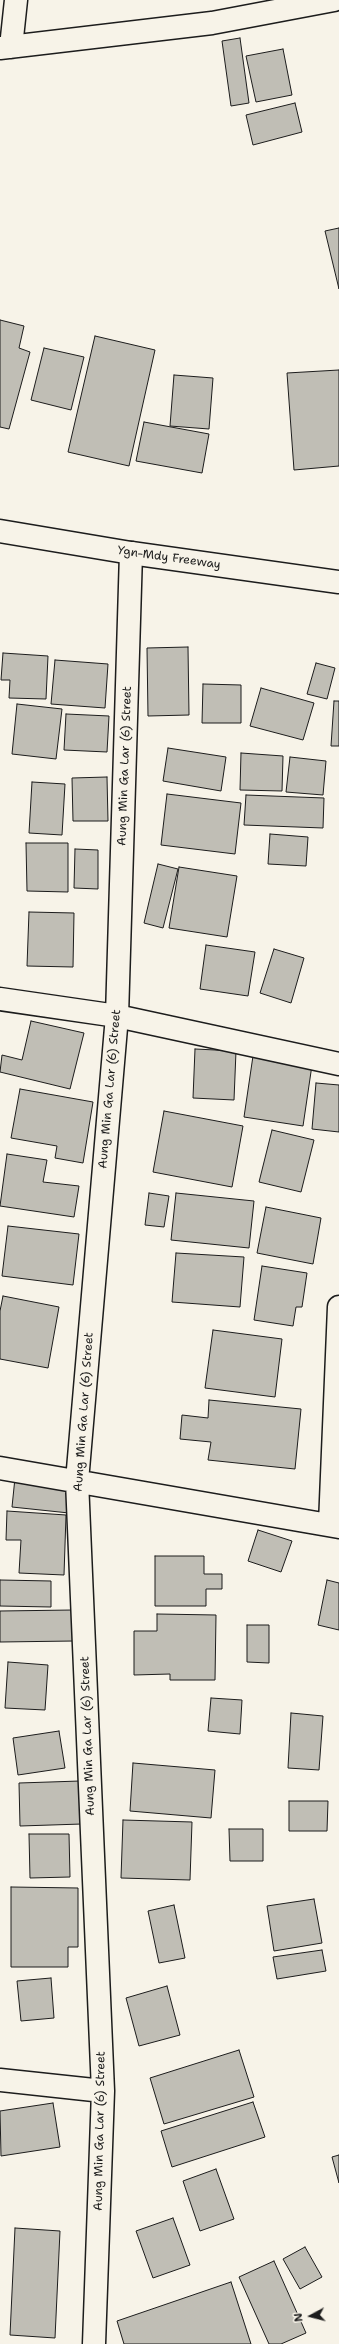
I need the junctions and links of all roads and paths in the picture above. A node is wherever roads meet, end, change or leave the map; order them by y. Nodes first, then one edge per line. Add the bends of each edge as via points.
1 (16, 0) edge
2 (334, 0) edge
3 (5, 47) edge
4 (0, 531) edge
5 (131, 553) junction
6 (339, 582) edge
7 (0, 999) edge
8 (117, 1016) junction
9 (339, 1064) edge
10 (339, 1307) edge
11 (338, 1367) edge
12 (0, 1468) edge
13 (77, 1481) junction
14 (335, 1526) edge
15 (0, 2080) edge
16 (103, 2091) junction
17 (94, 2344) edge

1 - 3 street
2 - 3 street via 212,23
4 - 5 street, Ygn-Mdy Freeway
5 - 6 street, Ygn-Mdy Freeway
5 - 8 street, Aung Min Ga Lar (6) Street
7 - 8 street
8 - 9 street
8 - 13 street, Aung Min Ga Lar (6) Street
10 - 11 street
11 - 14 street
12 - 13 street
13 - 14 street
13 - 16 street, Aung Min Ga Lar (6) Street
15 - 16 street
16 - 17 street, Aung Min Ga Lar (6) Street

